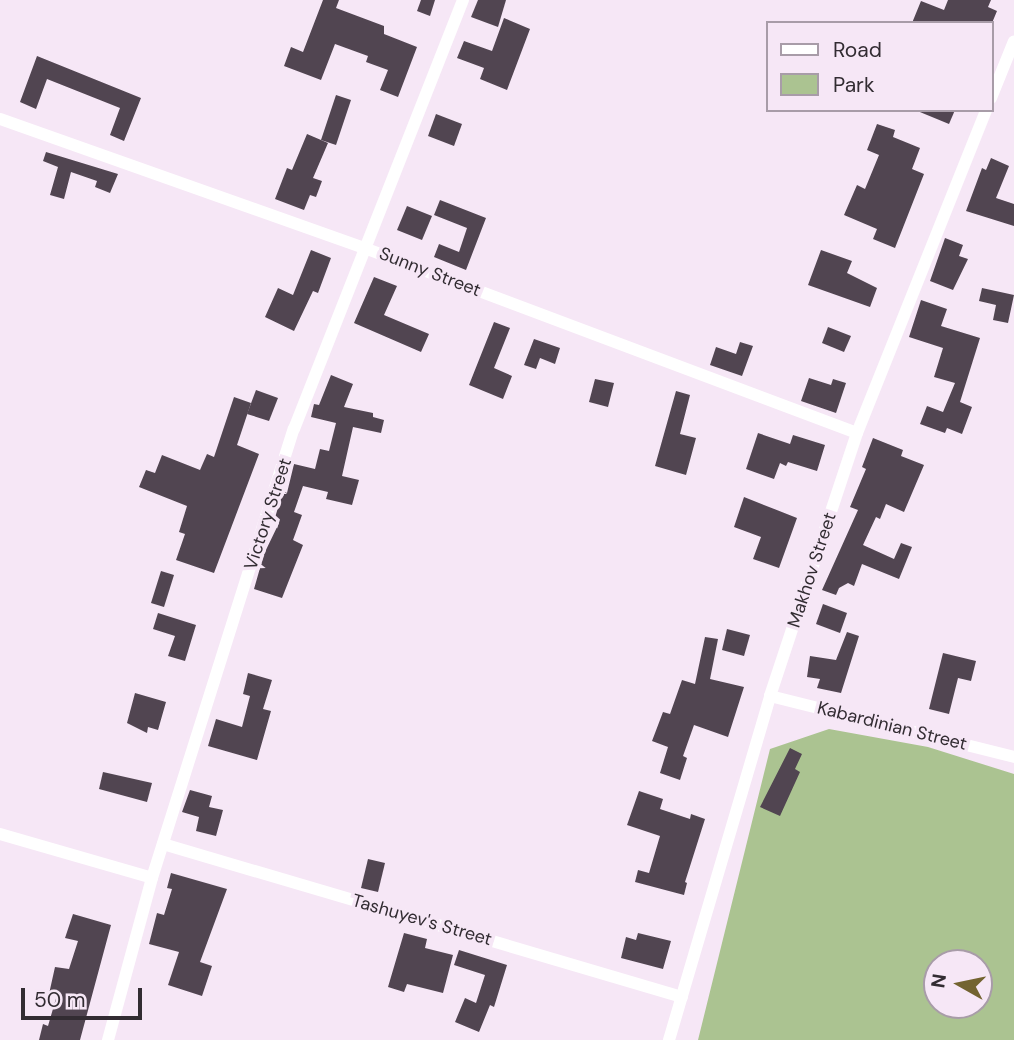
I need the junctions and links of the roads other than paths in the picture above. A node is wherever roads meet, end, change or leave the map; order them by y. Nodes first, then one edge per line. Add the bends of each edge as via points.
1 (463, 0) edge
2 (1014, 41) edge
3 (993, 93) edge
4 (985, 112) edge
5 (0, 119) edge
6 (367, 249) junction
7 (857, 433) junction
8 (771, 696) junction
9 (1014, 757) edge
10 (0, 834) edge
11 (163, 844) junction
12 (152, 878) junction
13 (682, 997) junction
14 (108, 1040) edge
15 (669, 1040) edge

1 - 6 street, Victory Street
2 - 3 street
4 - 7 street, Makhov Street
5 - 6 street, Sunny Street
6 - 7 street, Sunny Street
6 - 11 street, Victory Street via 295,429
7 - 8 street, Makhov Street
8 - 9 street, Kabardinian Street
8 - 13 street, Makhov Street
10 - 12 street
11 - 12 street, Victory Street
11 - 13 street, Tashuyev's Street
12 - 14 street, Victory Street
13 - 15 street, Makhov Street

